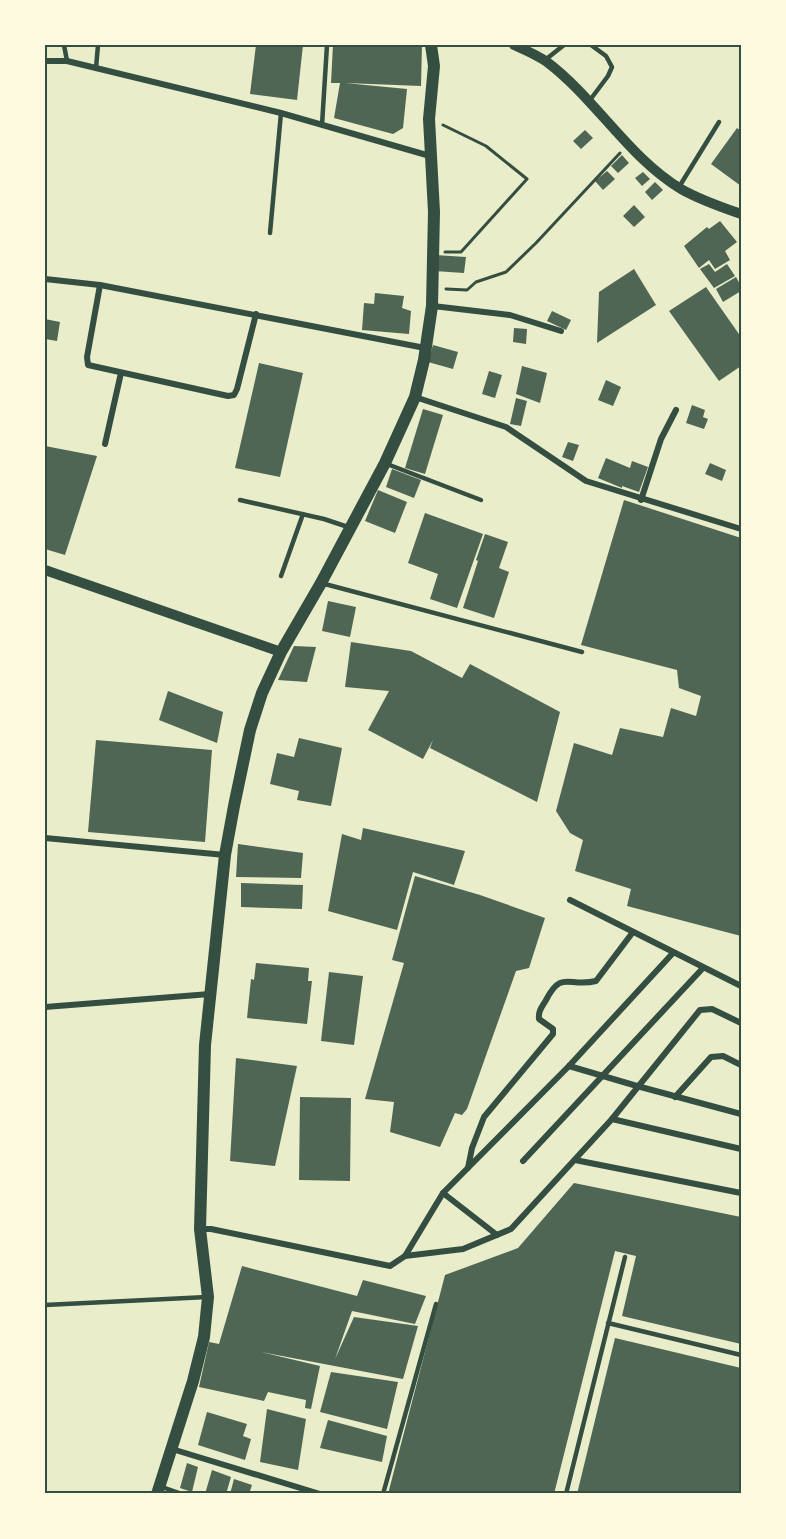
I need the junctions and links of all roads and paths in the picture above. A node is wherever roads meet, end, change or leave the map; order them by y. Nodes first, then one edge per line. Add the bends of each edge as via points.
1 (64, 45) edge
2 (98, 45) edge
3 (327, 45) edge
4 (431, 45) edge
5 (514, 45) edge
6 (564, 45) edge
7 (591, 45) edge
8 (545, 60) junction
9 (45, 61) edge
10 (67, 61) junction
11 (96, 68) junction
12 (590, 100) junction
13 (281, 113) junction
14 (429, 119) junction
15 (719, 122) dead end
16 (322, 125) junction
17 (628, 143) junction
18 (430, 156) junction
19 (679, 187) junction
20 (741, 214) edge
21 (270, 233) dead end
22 (434, 252) junction
23 (45, 279) edge
24 (100, 285) junction
25 (432, 287) junction
26 (432, 306) junction
27 (256, 314) junction
28 (561, 331) dead end
29 (426, 348) junction
30 (121, 374) junction
31 (415, 397) junction
32 (676, 410) dead end
33 (105, 444) dead end
34 (385, 463) junction
35 (240, 500) dead end
36 (481, 500) dead end
37 (641, 500) junction
38 (303, 514) junction
39 (350, 528) junction
40 (741, 529) edge
41 (45, 570) edge
42 (280, 576) dead end
43 (321, 583) junction
44 (281, 652) junction
45 (582, 652) dead end
46 (45, 837) edge
47 (225, 855) junction
48 (570, 900) dead end
49 (633, 932) junction
50 (673, 953) junction
51 (703, 968) junction
52 (741, 986) edge
53 (210, 994) junction
54 (45, 1007) edge
55 (741, 1023) edge
56 (569, 1065) junction
57 (741, 1065) edge
58 (602, 1077) junction
59 (637, 1086) junction
60 (675, 1097) junction
61 (741, 1113) edge
62 (612, 1119) junction
63 (741, 1149) edge
64 (574, 1160) junction
65 (523, 1161) dead end
66 (468, 1169) junction
67 (443, 1193) junction
68 (741, 1193) edge
69 (200, 1229) junction
70 (497, 1235) junction
71 (405, 1256) junction
72 (625, 1257) dead end
73 (208, 1297) junction
74 (436, 1304) dead end
75 (45, 1305) edge
76 (608, 1323) junction
77 (741, 1355) edge
78 (172, 1449) junction
79 (158, 1490) edge
80 (182, 1494) edge
81 (320, 1494) edge
82 (383, 1494) edge
83 (566, 1494) edge

1 - 10 lane
2 - 11 lane
3 - 16 lane
4 - 14 main road via 434,66
5 - 8 street
6 - 8 lane
7 - 12 lane via 606,56 612,67
8 - 12 street
9 - 10 street
10 - 11 street
11 - 13 street
12 - 17 street
13 - 16 street
13 - 21 lane
14 - 18 main road
14 - 22 path via 486,146 527,179 461,252
15 - 19 lane
16 - 18 street
17 - 19 street
17 - 25 path via 506,272 476,282 467,291
18 - 22 main road
19 - 20 street
22 - 25 main road
23 - 24 street
24 - 27 street
24 - 30 street via 87,362 90,367
25 - 26 main road
26 - 28 street via 510,315
26 - 29 main road
27 - 29 street
27 - 30 street via 234,394 228,396
29 - 31 main road
30 - 33 street
31 - 34 main road
31 - 37 street via 506,427 586,481
32 - 37 street via 661,439
34 - 36 lane
34 - 39 main road
35 - 38 lane
37 - 40 street
38 - 39 lane
38 - 42 lane
39 - 43 main road
41 - 44 street
43 - 44 main road
43 - 45 lane
44 - 47 main road via 250,730
46 - 47 street
47 - 53 main road
48 - 49 street
49 - 50 street
49 - 66 street via 596,981 554,985 539,1013 539,1019 553,1029 553,1034 484,1117
50 - 51 street
50 - 56 street
51 - 52 street
51 - 58 street
53 - 54 street
53 - 69 main road
55 - 59 street via 712,1009 700,1010
56 - 58 street
56 - 66 street
57 - 60 street via 723,1056 711,1057
58 - 59 street
58 - 65 street
59 - 60 street
59 - 62 street
60 - 61 street
62 - 63 street
62 - 64 street
64 - 68 street
64 - 70 street via 511,1229
66 - 67 street
67 - 70 street
67 - 71 street
69 - 71 street via 390,1266
69 - 73 main road
70 - 71 street via 463,1249
72 - 76 lane
73 - 75 lane
73 - 78 main road via 199,1359
74 - 82 lane
76 - 77 lane
76 - 83 lane
78 - 79 main road
78 - 81 street
79 - 80 lane

